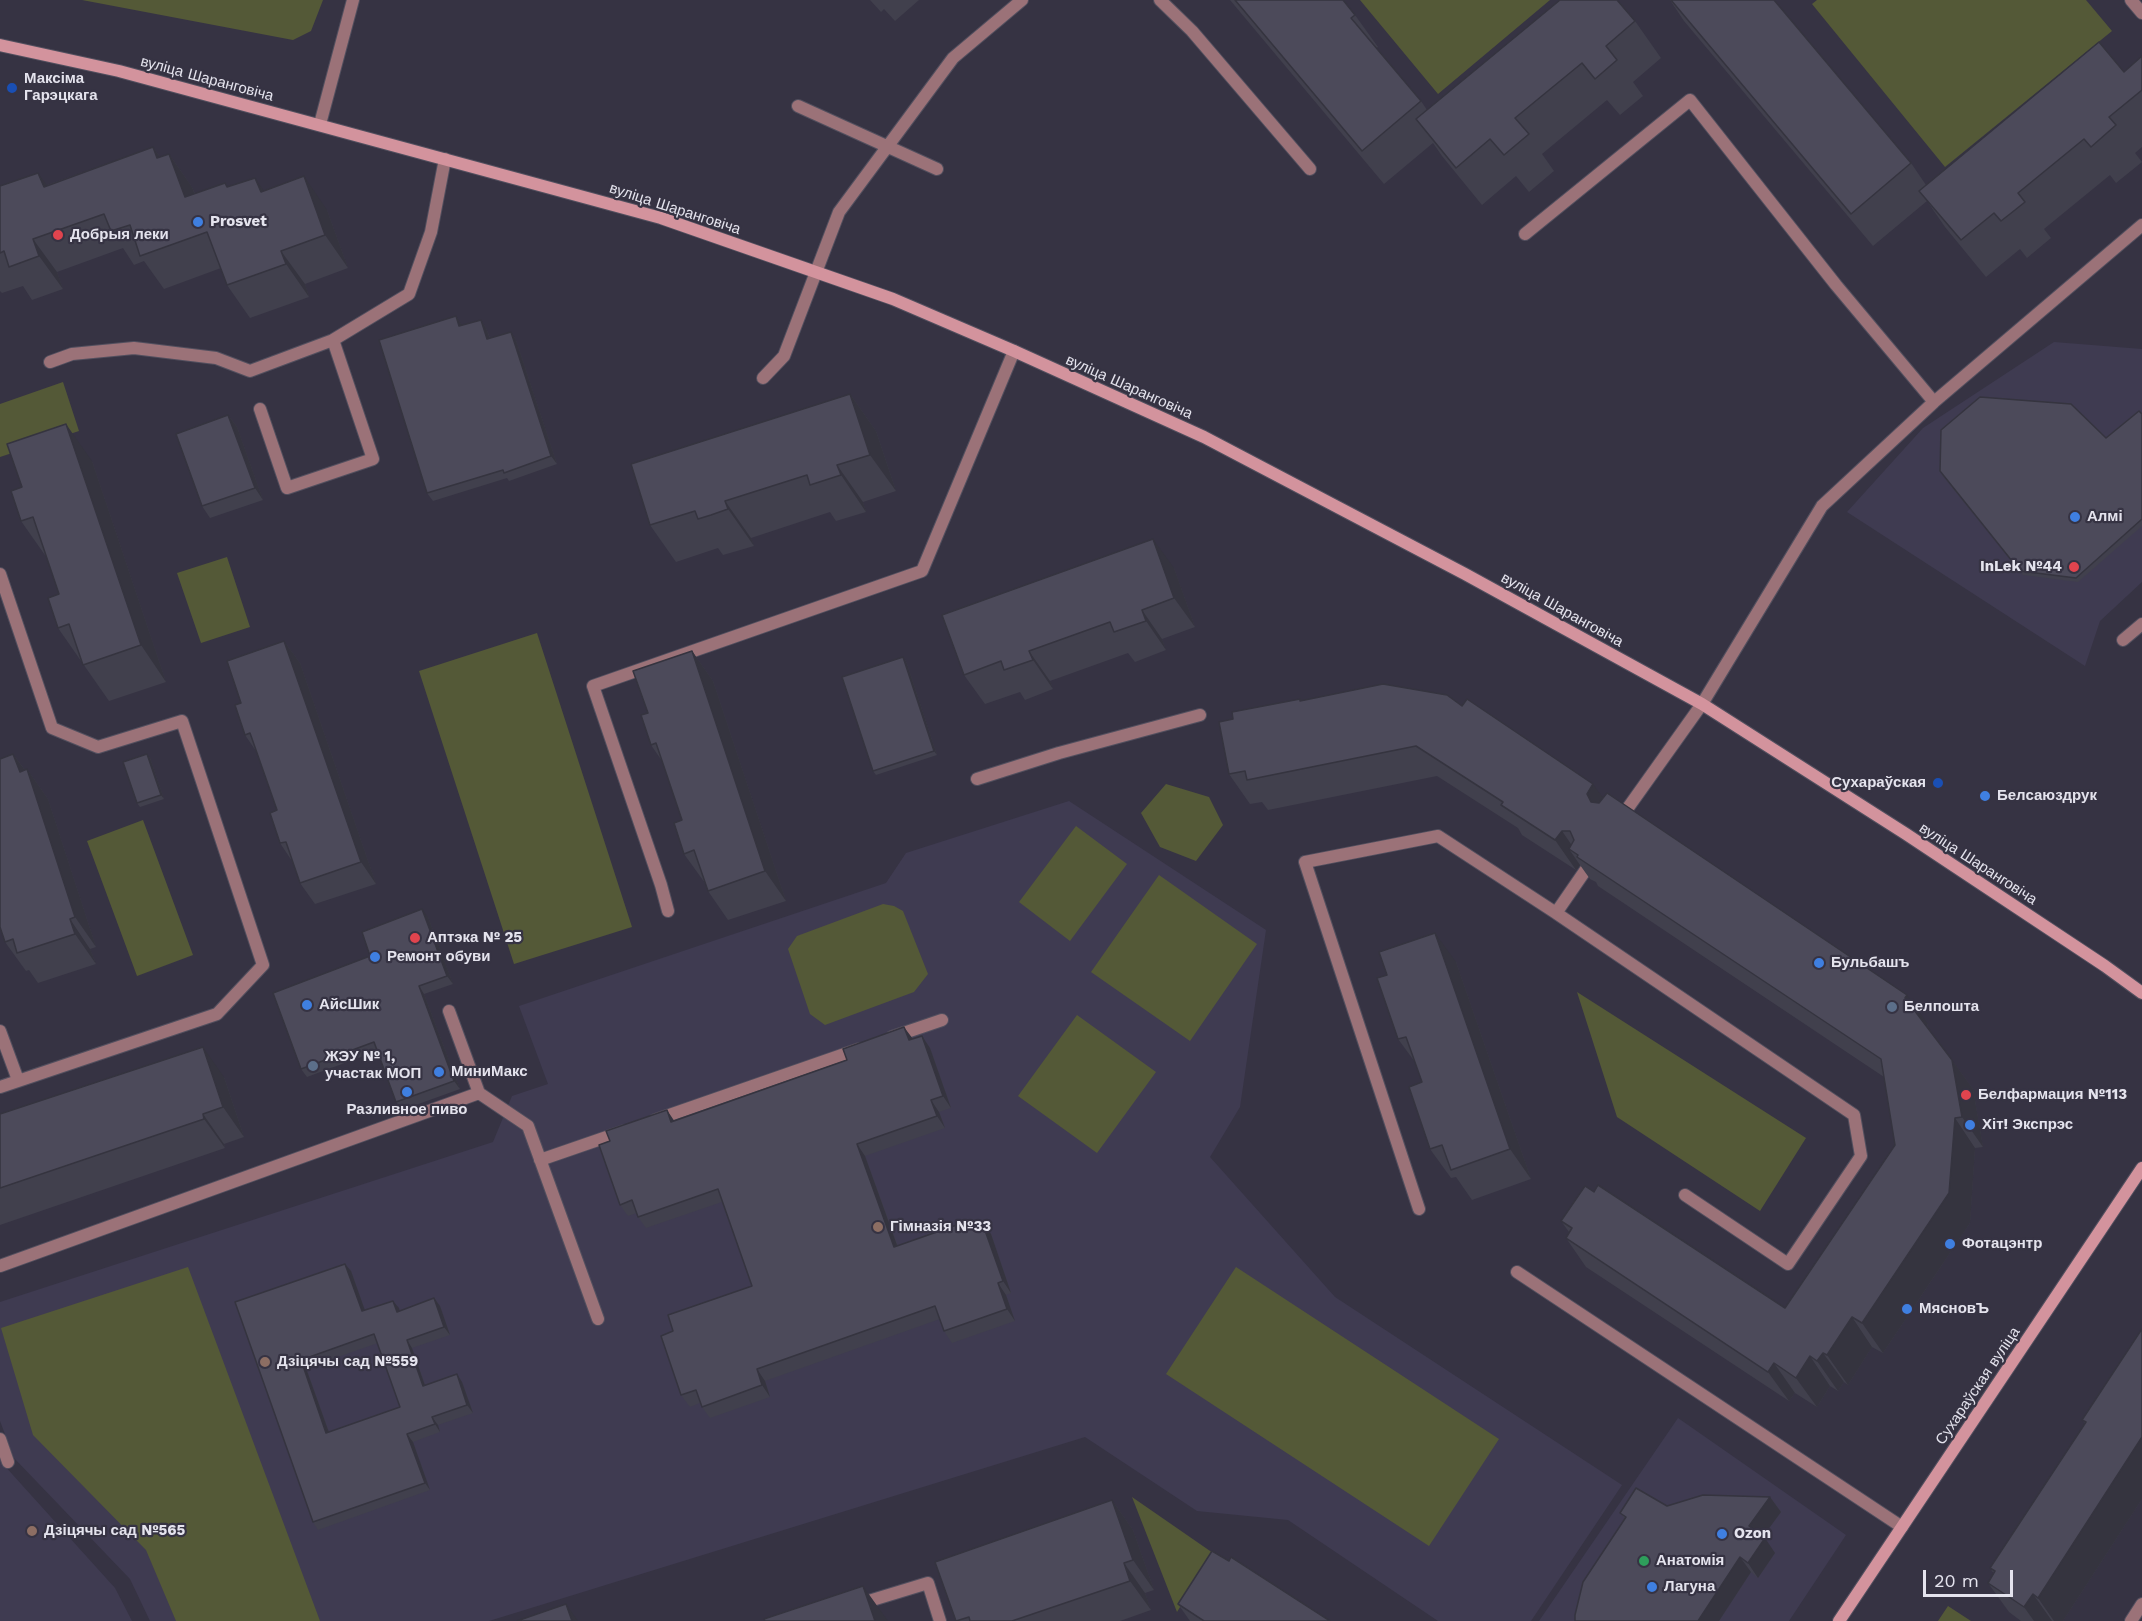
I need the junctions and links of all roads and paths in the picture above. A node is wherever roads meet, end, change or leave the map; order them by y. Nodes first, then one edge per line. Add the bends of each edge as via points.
1 (353, 0) edge
2 (1022, 0) edge
3 (1160, 0) edge
4 (2131, 0) edge
5 (2142, 13) edge
6 (0, 45) edge
7 (798, 106) dead end
8 (320, 124) junction
9 (887, 147) junction
10 (445, 159) junction
11 (1310, 169) dead end
12 (938, 170) dead end
13 (2142, 225) edge
14 (1525, 234) dead end
15 (817, 273) junction
16 (333, 340) junction
17 (1014, 351) junction
18 (50, 362) dead end
19 (763, 378) dead end
20 (1934, 402) junction
21 (260, 409) dead end
22 (0, 574) edge
23 (2142, 624) edge
24 (2123, 640) dead end
25 (1702, 704) junction
26 (1200, 715) dead end
27 (977, 779) dead end
28 (1616, 825) edge
29 (1587, 868) edge
30 (668, 911) dead end
31 (1556, 913) junction
32 (2142, 993) edge
33 (449, 1011) dead end
34 (942, 1020) dead end
35 (0, 1031) edge
36 (18, 1080) junction
37 (0, 1087) edge
38 (479, 1092) junction
39 (540, 1160) junction
40 (2142, 1168) edge
41 (1685, 1196) dead end
42 (1419, 1209) dead end
43 (0, 1266) edge
44 (1517, 1272) dead end
45 (598, 1319) dead end
46 (0, 1439) edge
47 (8, 1461) dead end
48 (1902, 1527) junction
49 (2142, 1604) edge
50 (850, 1607) edge
51 (940, 1621) edge
52 (1839, 1621) edge
53 (2131, 1621) edge

1 - 8 lane
2 - 9 lane via 953,57
3 - 11 lane via 1192,31
4 - 5 lane
6 - 8 main road, вуліца Шаранговіча via 119,71
7 - 9 lane
8 - 10 main road, вуліца Шаранговіча
9 - 12 lane
9 - 15 lane via 839,212
10 - 15 main road, вуліца Шаранговіча via 662,218
10 - 16 lane via 431,232 410,294
13 - 20 lane
14 - 20 lane via 1690,100
15 - 17 main road, вуліца Шаранговіча via 893,299
15 - 19 lane via 784,356
16 - 18 lane via 250,371 216,358 134,348 72,354
16 - 21 lane via 373,459 287,488
17 - 25 main road, вуліца Шаранговіча via 1204,437
17 - 30 lane via 922,571 593,686
20 - 25 lane via 1822,506
22 - 36 lane via 52,728 98,747 182,721 263,965 217,1014
23 - 24 lane
25 - 28 lane
25 - 32 main road, вуліца Шаранговіча via 1906,834
26 - 27 lane
29 - 31 lane
31 - 41 lane via 1854,1114 1861,1156 1788,1264
31 - 42 lane via 1438,836 1305,862
33 - 38 lane
34 - 39 lane
35 - 36 lane
36 - 37 lane
38 - 39 lane via 528,1126
38 - 43 lane
39 - 45 lane
40 - 48 main road, Сухараўская вуліца
44 - 48 lane
46 - 47 lane
48 - 52 main road, Сухараўская вуліца
49 - 53 lane
50 - 51 lane via 928,1583

